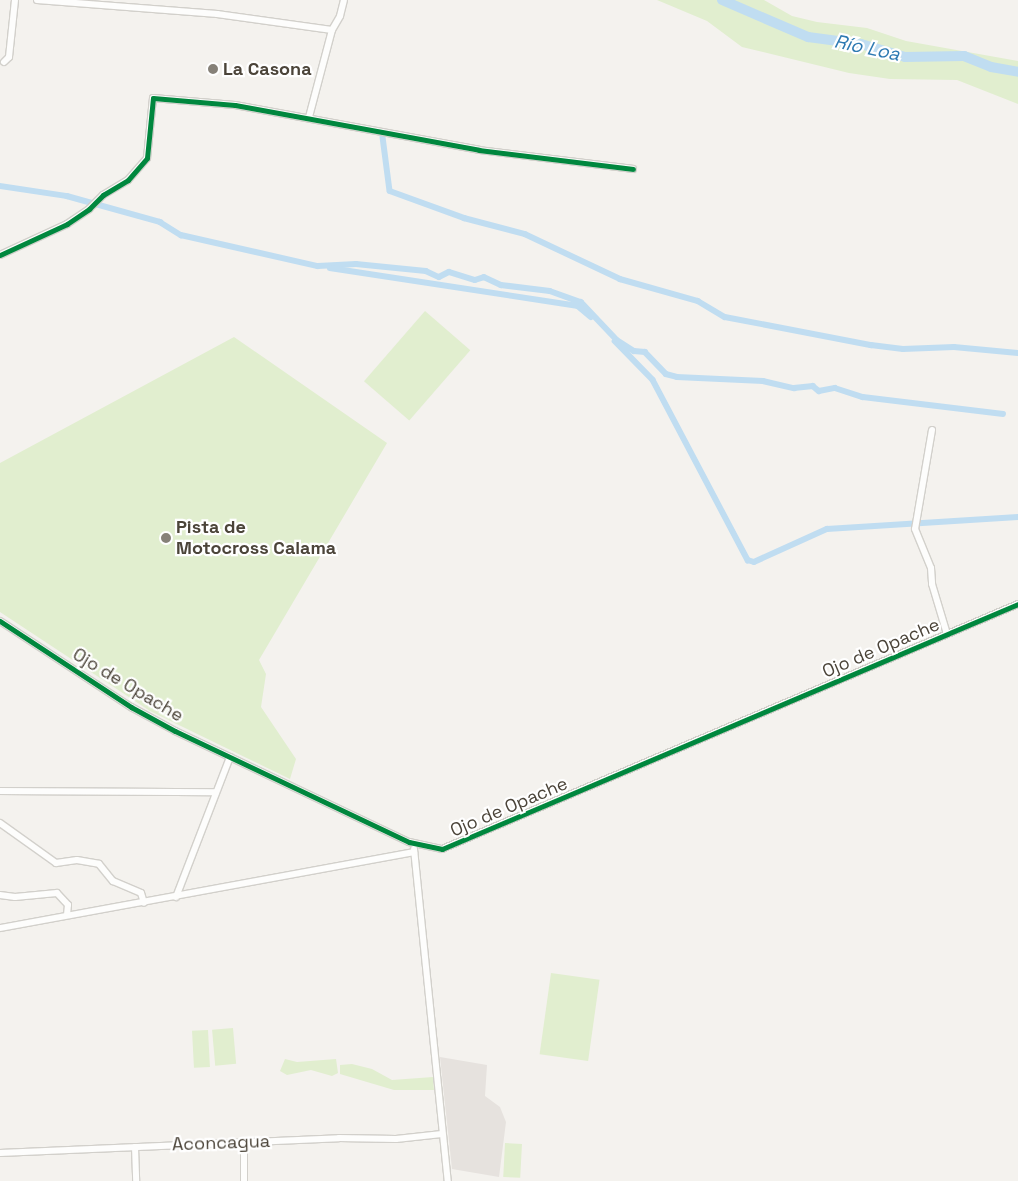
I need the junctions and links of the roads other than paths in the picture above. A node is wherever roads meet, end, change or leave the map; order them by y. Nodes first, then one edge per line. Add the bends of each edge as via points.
1 (15, 0) edge
2 (37, 0) edge
3 (344, 0) edge
4 (332, 30) junction
5 (4, 62) dead end
6 (309, 117) junction
7 (633, 169) dead end
8 (0, 255) edge
9 (932, 430) dead end
10 (1018, 604) edge
11 (0, 621) edge
12 (947, 634) junction
13 (230, 757) junction
14 (0, 791) edge
15 (216, 792) junction
16 (0, 823) edge
17 (414, 843) junction
18 (414, 852) junction
19 (0, 895) edge
20 (176, 897) junction
21 (144, 903) junction
22 (67, 915) junction
23 (0, 928) edge
24 (442, 1134) junction
25 (244, 1142) junction
26 (135, 1147) junction
27 (0, 1153) edge
28 (136, 1181) edge
29 (244, 1181) edge
30 (448, 1181) edge

1 - 5 street via 9,57
2 - 4 street via 217,14
3 - 4 street
4 - 6 street
6 - 7 street via 479,150
6 - 8 street via 235,105 154,98 147,158 128,180 66,224
9 - 12 street via 915,524
10 - 12 street, Ojo de Opache
11 - 13 street, Ojo de Opache via 131,707
12 - 17 street, Ojo de Opache via 454,845 442,849
13 - 15 street
13 - 17 street, Ojo de Opache
14 - 15 street
15 - 20 street
16 - 21 street via 56,863 77,860 99,864 113,881 142,893
17 - 18 street
18 - 20 street
18 - 24 street
19 - 22 street via 15,897 57,893 68,905
20 - 21 street
21 - 22 street
22 - 23 street
24 - 25 street, Aconcagua via 396,1139
24 - 30 street
25 - 26 street, Aconcagua
25 - 29 street
26 - 27 street, Aconcagua
26 - 28 street

